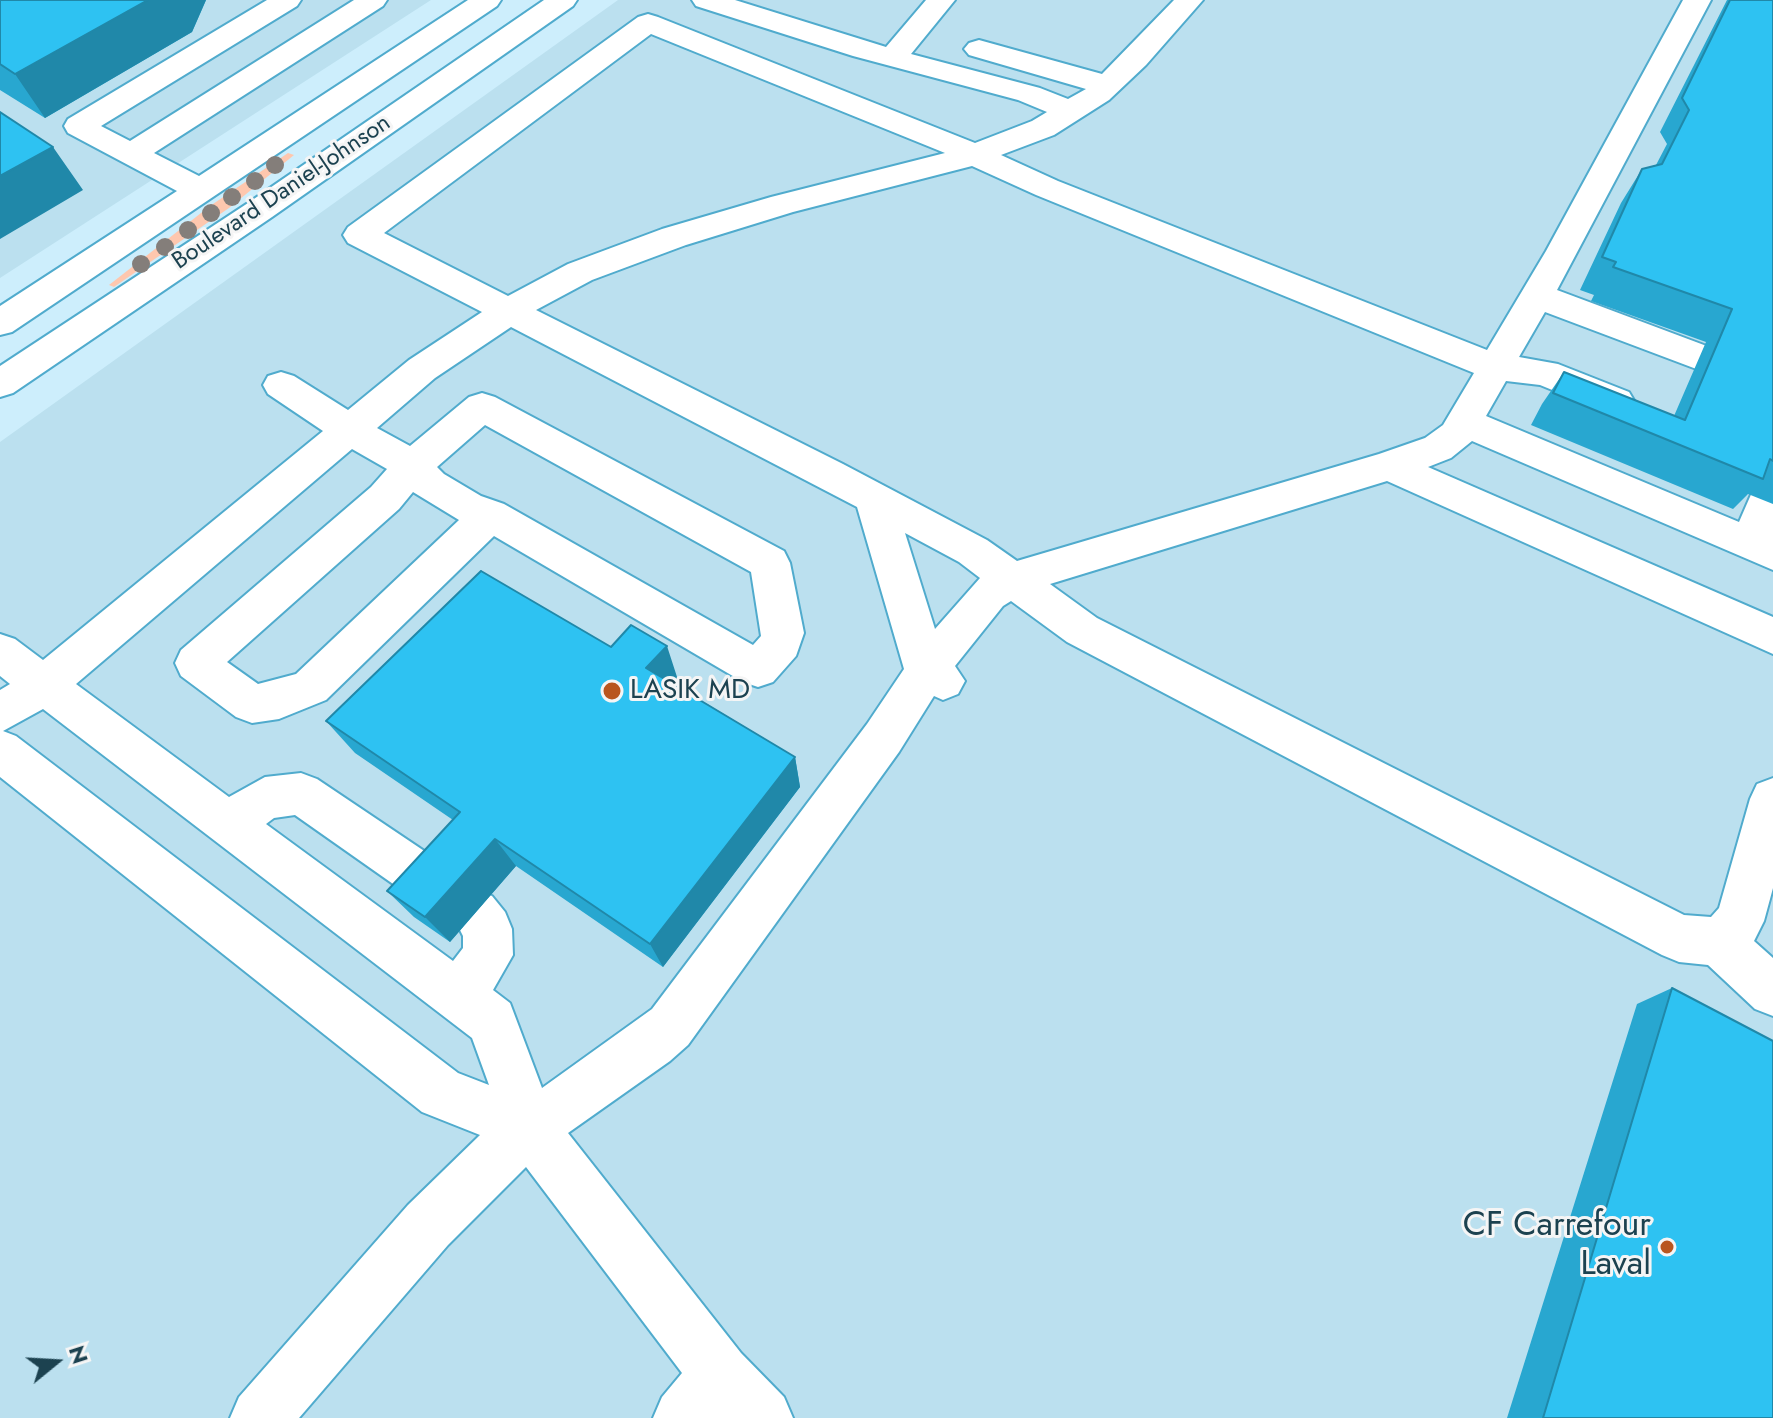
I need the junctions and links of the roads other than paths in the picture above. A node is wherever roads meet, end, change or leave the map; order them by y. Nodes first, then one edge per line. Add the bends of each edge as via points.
1 (287, 0) edge
2 (373, 0) edge
3 (487, 0) edge
4 (563, 0) edge
5 (706, 0) edge
6 (1189, 0) edge
7 (1697, 0) edge
8 (938, 1) edge
9 (899, 29) junction
10 (236, 31) junction
11 (892, 58) junction
12 (308, 64) junction
13 (1107, 86) junction
14 (357, 87) junction
15 (1073, 112) junction
16 (131, 154) junction
17 (976, 154) junction
18 (201, 190) junction
19 (1538, 296) junction
20 (509, 311) junction
21 (0, 323) edge
22 (1699, 357) dead end
23 (1495, 367) junction
24 (0, 384) edge
25 (281, 385) dead end
26 (1642, 413) edge
27 (1466, 423) junction
28 (348, 429) junction
29 (413, 465) junction
30 (1389, 466) junction
31 (875, 501) junction
32 (1767, 501) edge
33 (490, 515) junction
34 (1762, 549) edge
35 (1013, 579) junction
36 (1773, 636) edge
37 (0, 652) edge
38 (939, 678) junction
39 (44, 685) junction
40 (0, 713) edge
41 (0, 750) edge
42 (1773, 799) edge
43 (229, 823) junction
44 (1716, 940) junction
45 (1773, 958) edge
46 (1773, 991) edge
47 (459, 996) junction
48 (530, 1128) junction
49 (720, 1374) junction
50 (260, 1418) edge
51 (683, 1418) edge
52 (763, 1418) edge

1 - 10 street
2 - 12 street
3 - 14 street, Boulevard Daniel-Johnson
4 - 24 street, Boulevard Daniel-Johnson
5 - 11 street
6 - 13 street
7 - 19 street
8 - 9 street
9 - 11 street
9 - 13 street
10 - 12 street
10 - 16 street via 79,126
11 - 15 street via 1018,90
12 - 14 street
12 - 16 street
13 - 15 street
14 - 18 street, Boulevard Daniel-Johnson
15 - 17 street
16 - 18 street
17 - 20 street via 674,237 580,272
17 - 20 street via 648,23 360,235
17 - 23 street via 1047,188
18 - 21 street, Boulevard Daniel-Johnson
19 - 22 street
19 - 23 street
20 - 28 street via 422,369
20 - 31 street
23 - 26 street via 1545,373
23 - 27 street
25 - 28 street
27 - 30 street via 1438,448
27 - 34 street
28 - 29 street
28 - 39 street
29 - 33 street via 430,485
29 - 33 street via 385,498 196,663 252,704 311,687
29 - 33 street via 482,407 770,563 781,643 758,669
30 - 35 street
30 - 36 street
31 - 35 street via 973,551
31 - 38 street
32 - 34 street
35 - 38 street via 977,604
35 - 44 street via 1082,630 1667,932 1692,941
37 - 39 street
38 - 48 street via 883,738 670,1027
39 - 40 street
39 - 43 street
41 - 48 street via 432,1087
42 - 44 street via 1740,921
43 - 47 street
43 - 47 street via 265,798 301,794 457,901 488,929 488,955
44 - 45 street
44 - 46 street
47 - 48 street via 492,1021
48 - 49 street
48 - 50 street via 428,1225
49 - 51 street
49 - 52 street

